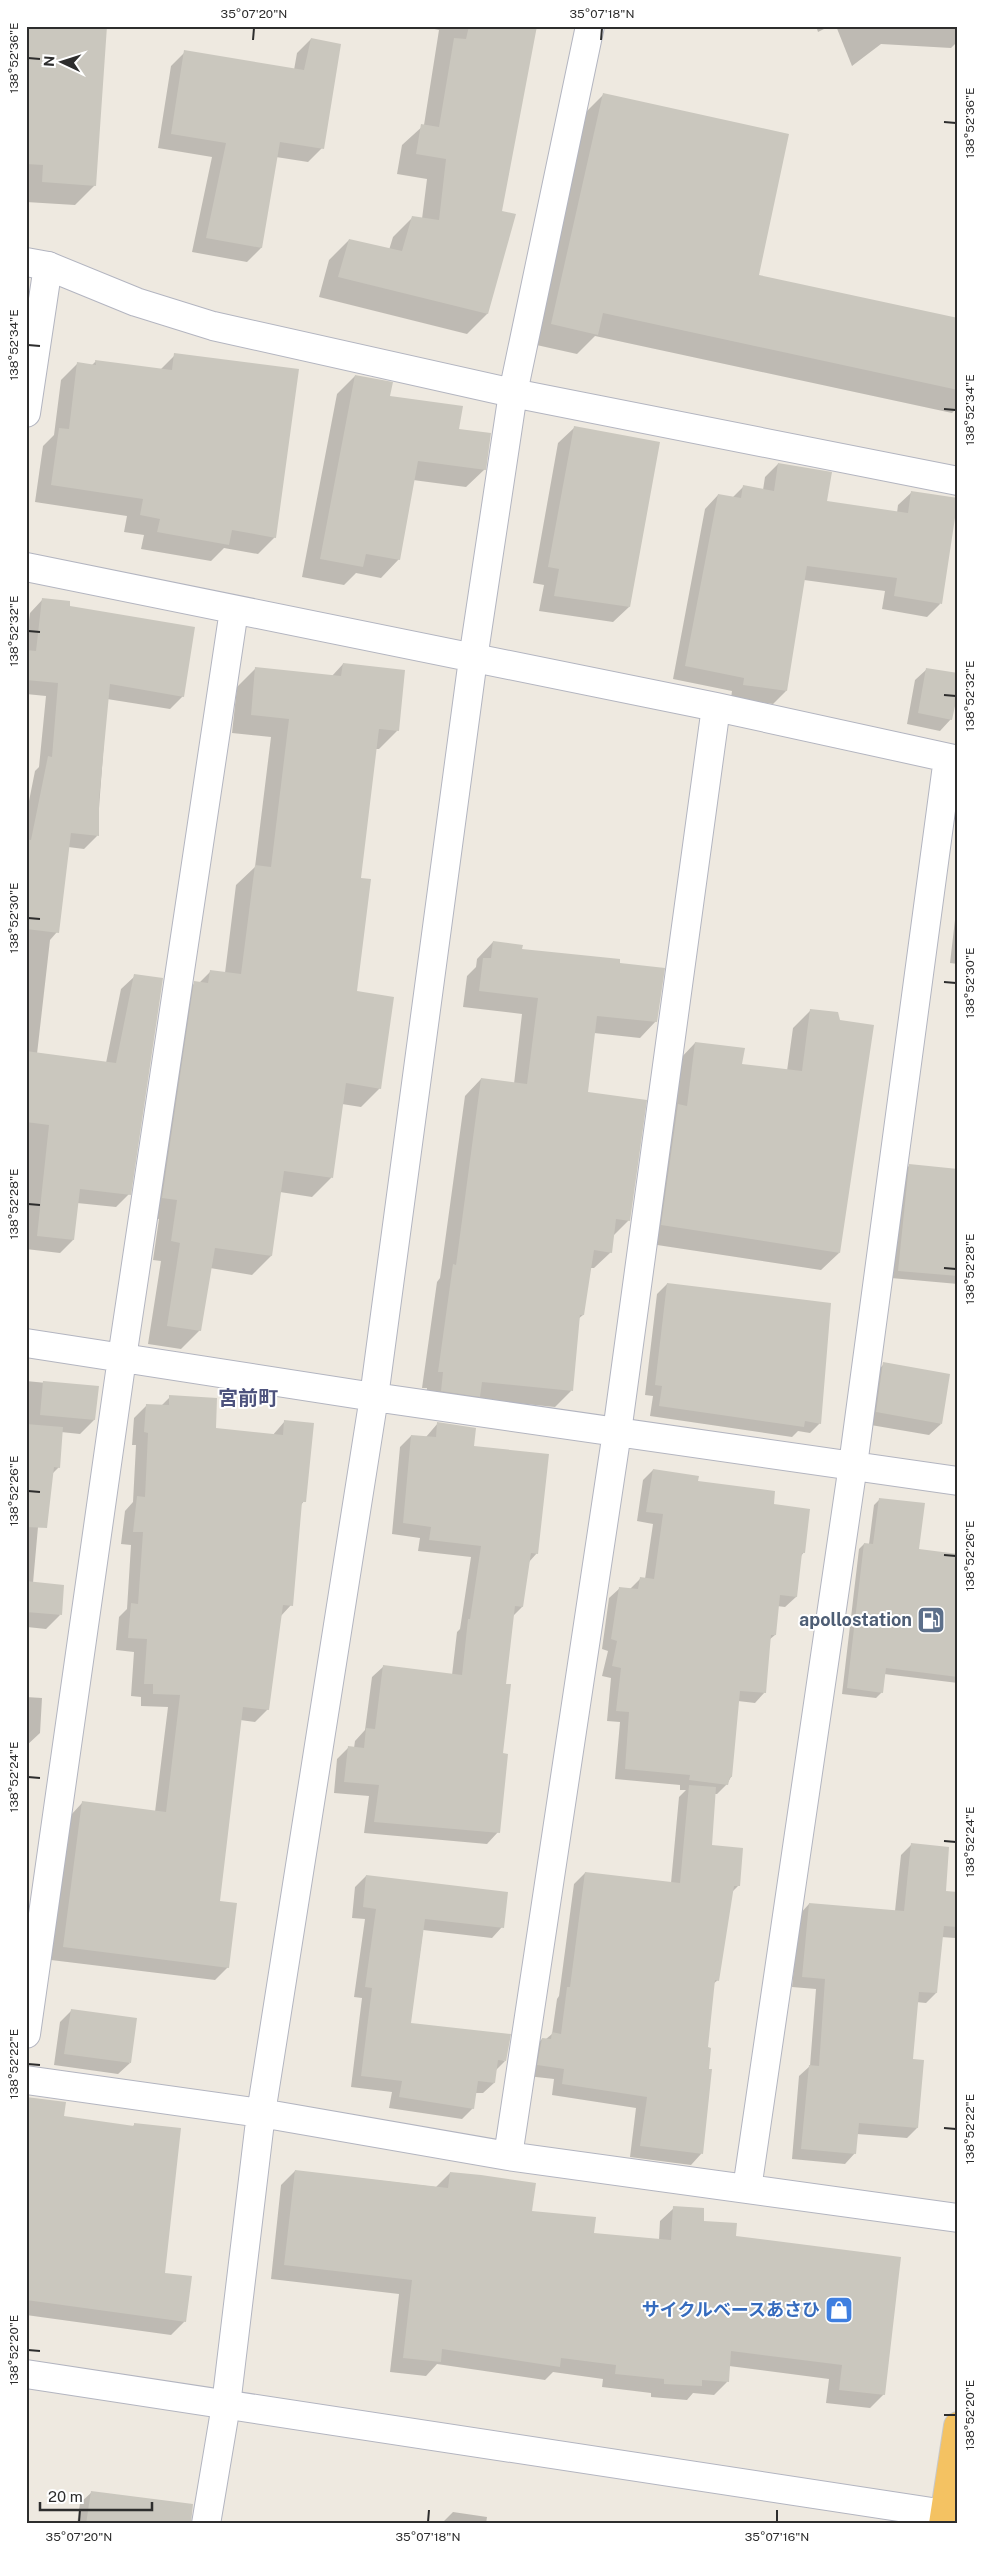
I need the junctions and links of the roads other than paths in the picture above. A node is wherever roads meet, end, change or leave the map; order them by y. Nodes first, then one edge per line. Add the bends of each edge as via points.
1 (590, 26) edge
2 (37, 264) edge
3 (513, 393) junction
4 (26, 413) edge
5 (958, 481) edge
6 (26, 567) edge
7 (234, 610) junction
8 (472, 659) junction
9 (716, 708) junction
10 (953, 759) edge
11 (26, 1343) edge
12 (122, 1358) junction
13 (374, 1397) junction
14 (617, 1432) junction
15 (853, 1465) junction
16 (958, 1481) edge
17 (26, 2034) edge
18 (26, 2080) edge
19 (261, 2113) junction
20 (508, 2156) junction
21 (747, 2190) junction
22 (958, 2218) edge
23 (26, 2374) edge
24 (226, 2405) junction
25 (958, 2426) edge
26 (949, 2518) edge
27 (206, 2524) edge

1 - 3 street
2 - 3 street via 136,302 213,326
2 - 4 street
3 - 5 street
3 - 8 street
6 - 7 street
7 - 8 street
7 - 12 street
8 - 9 street
8 - 13 street
9 - 10 street
9 - 14 street
10 - 15 street
11 - 12 street
12 - 13 street
12 - 17 street
13 - 14 street
13 - 19 street
14 - 15 street
14 - 20 street
15 - 16 street
15 - 21 street
18 - 19 street
19 - 20 street
19 - 24 street
20 - 21 street
21 - 22 street
23 - 24 street
24 - 26 street
24 - 27 street
25 - 26 highway

